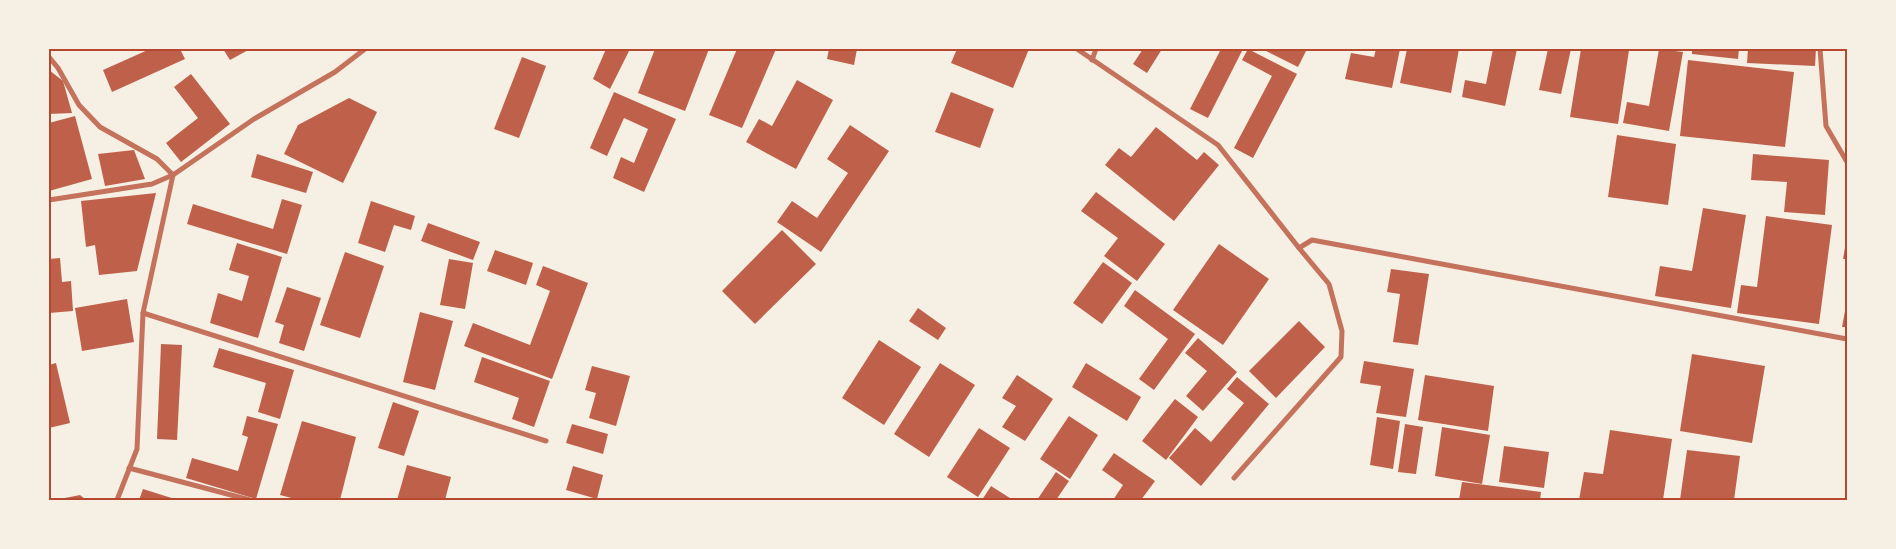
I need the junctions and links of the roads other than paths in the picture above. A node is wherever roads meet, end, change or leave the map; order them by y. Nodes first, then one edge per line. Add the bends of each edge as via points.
1 (365, 49) edge
2 (1077, 49) edge
3 (1096, 49) edge
4 (1820, 49) edge
5 (49, 57) edge
6 (1092, 60) junction
7 (1847, 162) edge
8 (173, 175) junction
9 (49, 200) edge
10 (1299, 248) junction
11 (144, 313) junction
12 (1847, 339) edge
13 (546, 441) dead end
14 (130, 468) junction
15 (1234, 478) dead end
16 (117, 500) edge
17 (250, 500) edge

1 - 8 street via 335,72 254,119
2 - 6 street
3 - 6 street
4 - 7 street via 1826,126
5 - 8 street via 79,105 100,128 157,159
6 - 10 street via 1218,145
8 - 9 street via 152,184
8 - 11 street
10 - 12 street via 1312,240
10 - 15 street via 1329,284 1342,331 1341,357
11 - 13 street
11 - 14 street via 137,449
14 - 16 street
14 - 17 street

